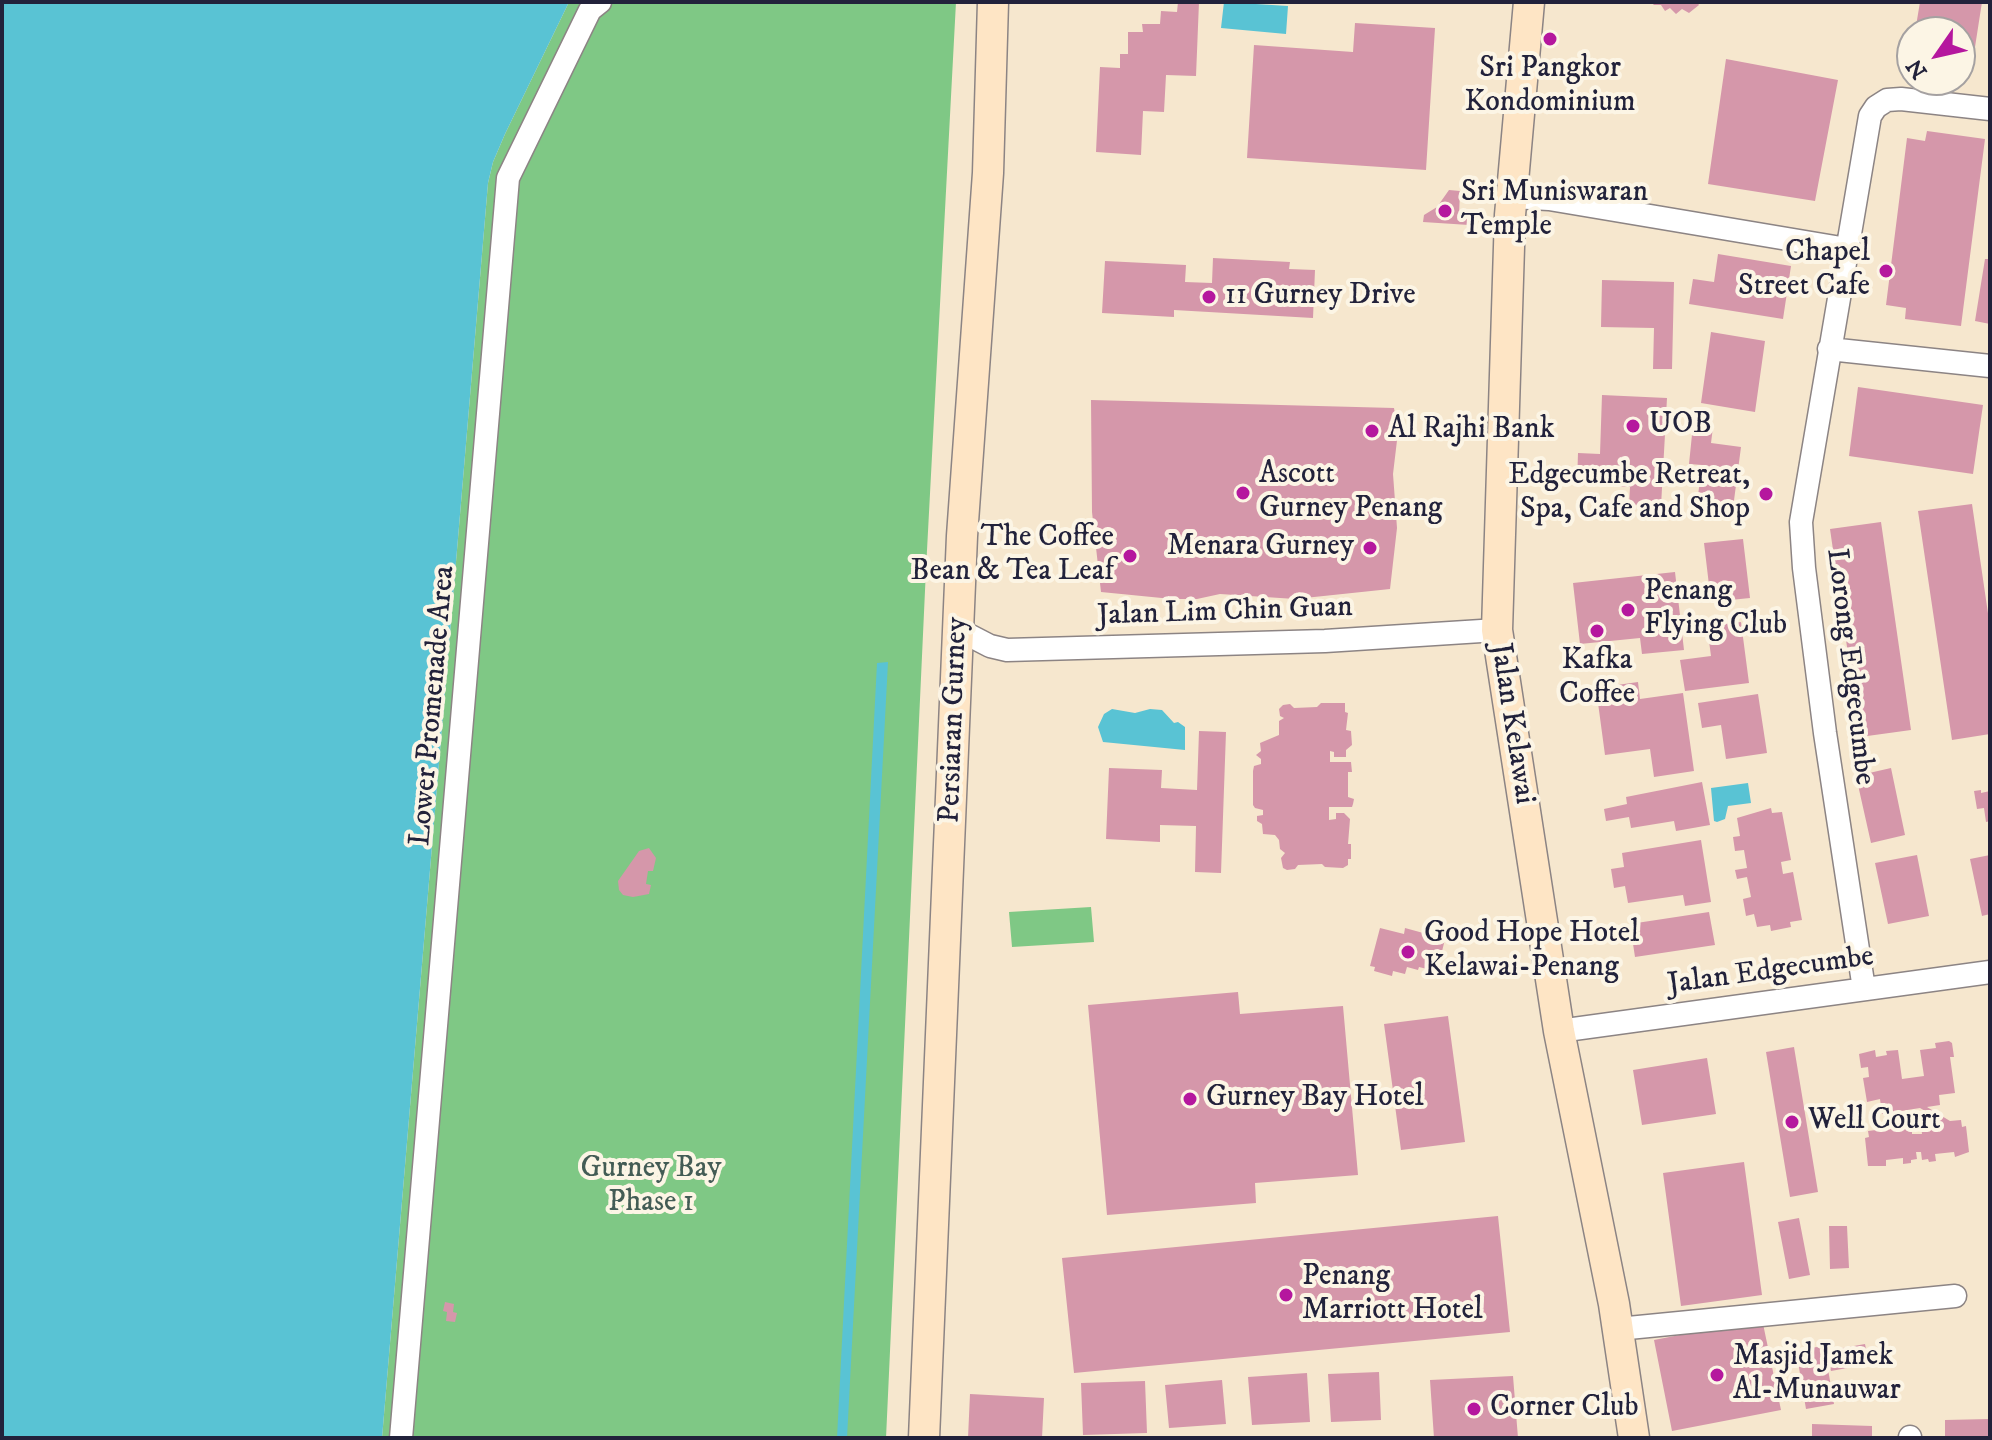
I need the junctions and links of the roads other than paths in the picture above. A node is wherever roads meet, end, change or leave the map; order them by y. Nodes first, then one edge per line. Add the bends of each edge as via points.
1 (600, 2) edge
2 (993, 2) edge
3 (1529, 2) edge
4 (1990, 109) edge
5 (1512, 197) junction
6 (1847, 249) junction
7 (1829, 349) junction
8 (1990, 366) edge
9 (959, 630) junction
10 (1497, 630) junction
11 (1990, 972) edge
12 (1864, 989) junction
13 (1559, 1031) junction
14 (1955, 1296) dead end
15 (1618, 1329) junction
16 (401, 1438) edge
17 (924, 1438) edge
18 (1634, 1438) edge

1 - 16 street, Lower Promenade Area via 590,10 508,178
2 - 9 main road, Persiaran Gurney via 988,173
3 - 5 main road, Jalan Kelawai
4 - 6 street, Lorong Edgecumbe via 1901,99 1876,107 1870,116
5 - 6 street
5 - 10 main road, Jalan Kelawai
6 - 7 street, Lorong Edgecumbe
7 - 8 street
7 - 12 street, Lorong Edgecumbe via 1801,522 1825,733
9 - 10 street, Jalan Lim Chin Guan via 1007,650
9 - 17 main road, Persiaran Gurney
10 - 13 main road, Jalan Kelawai
11 - 12 street, Jalan Edgecumbe
12 - 13 street, Jalan Edgecumbe
13 - 15 main road, Jalan Kelawai
14 - 15 street
15 - 18 main road, Jalan Kelawai

